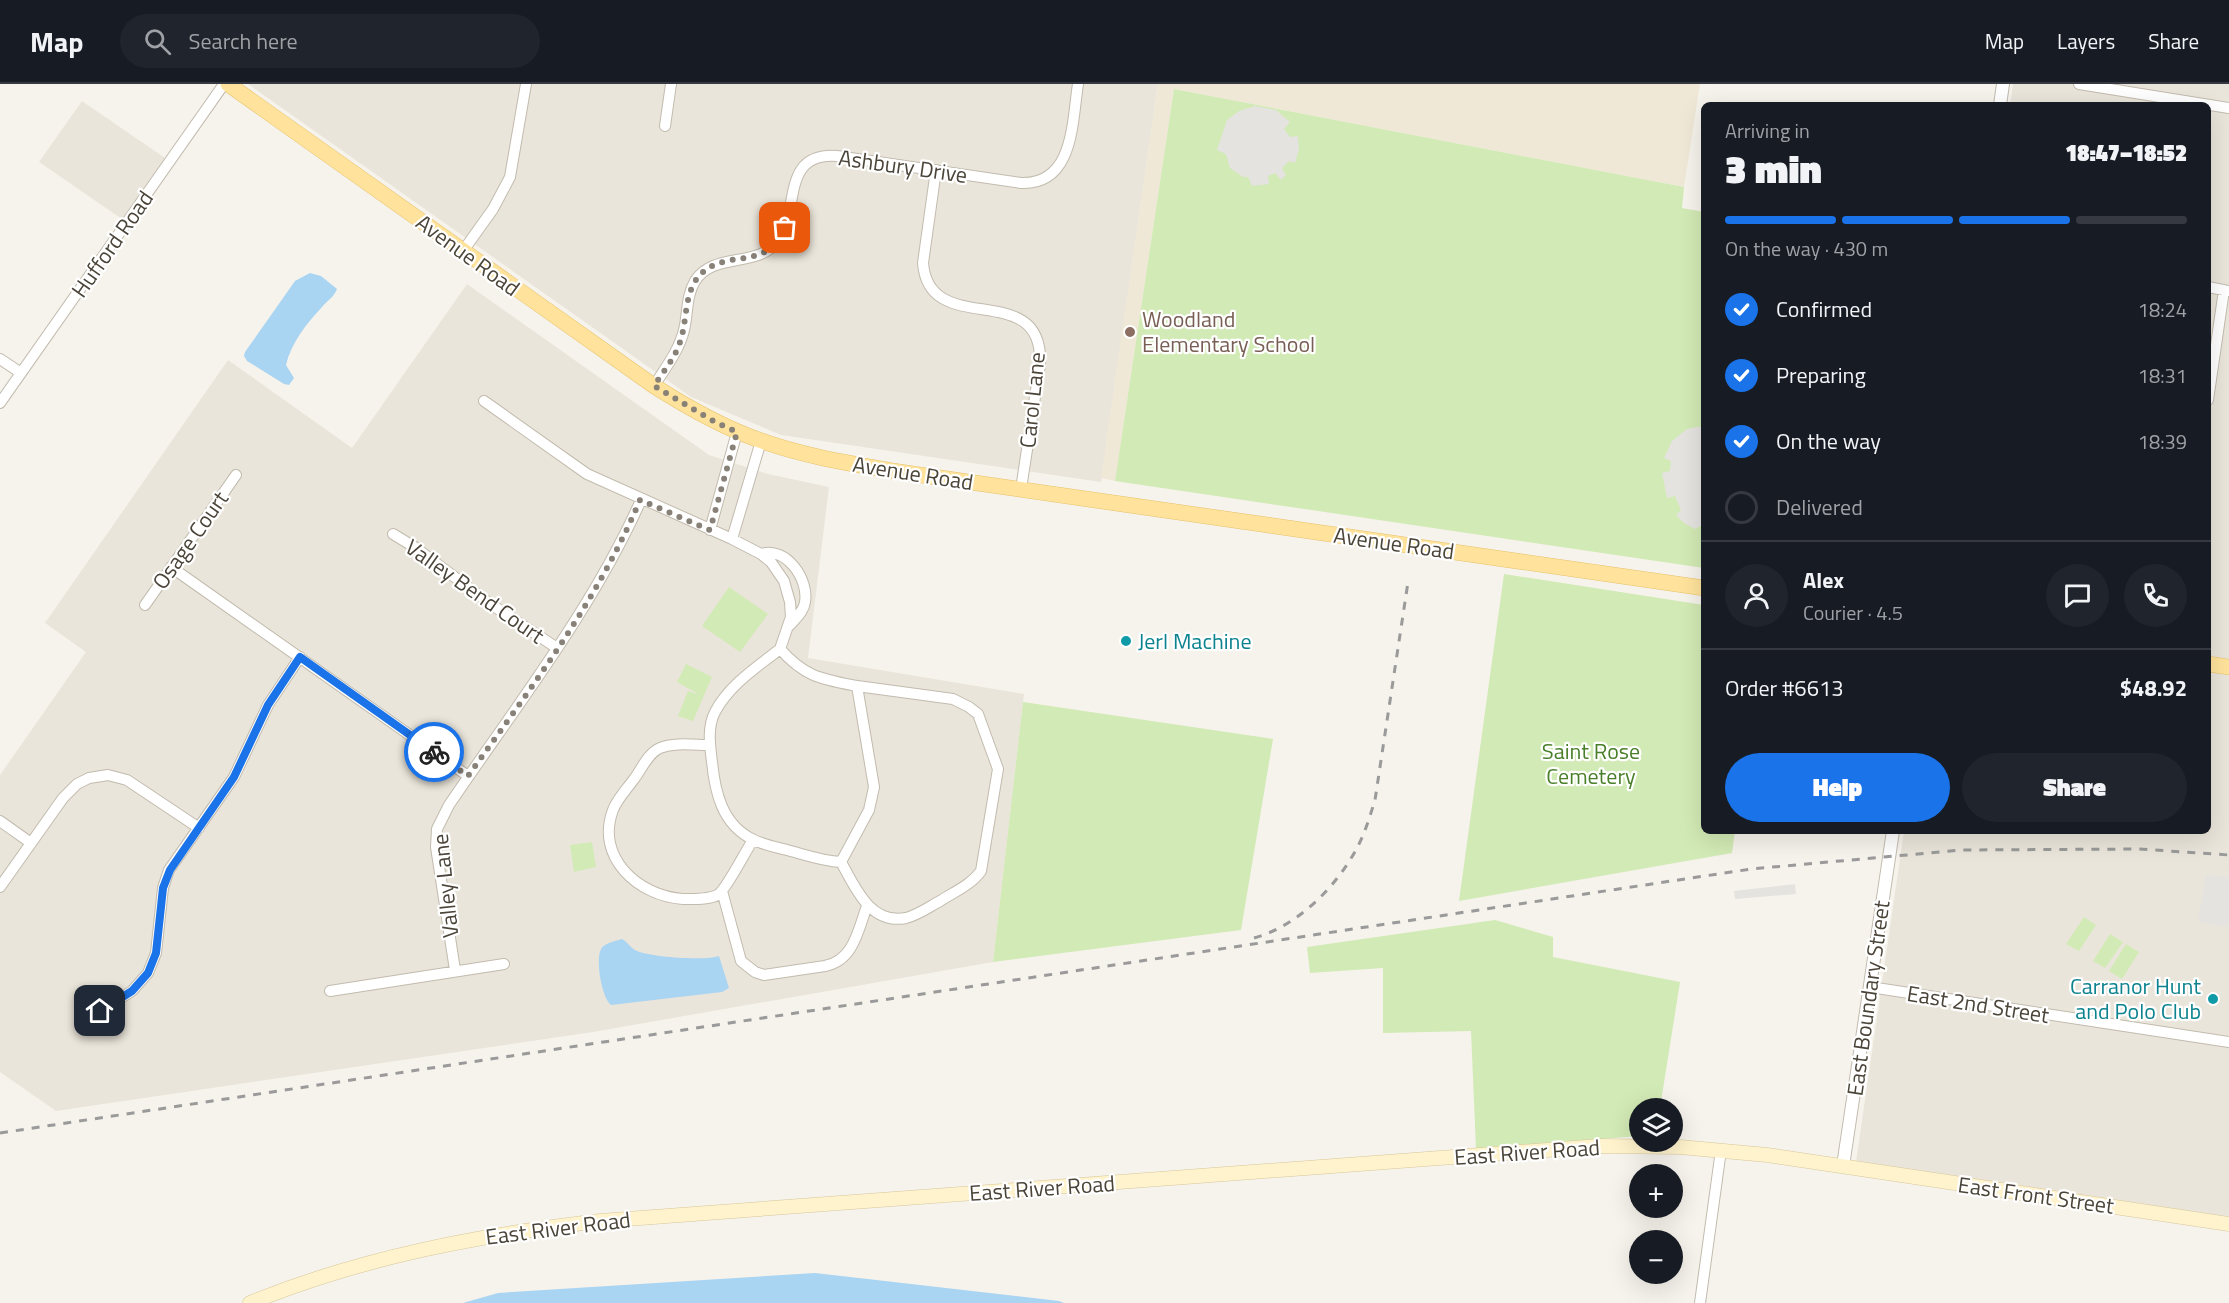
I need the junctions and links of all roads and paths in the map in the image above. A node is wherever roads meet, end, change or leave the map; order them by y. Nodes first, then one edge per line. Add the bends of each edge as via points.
1 (226, 84) edge
2 (526, 84) edge
3 (671, 84) edge
4 (1078, 84) edge
5 (2003, 84) edge
6 (2079, 84) edge
7 (2000, 102) edge
8 (2192, 102) edge
9 (2211, 105) edge
10 (2229, 108) edge
11 (665, 126) dead end
12 (936, 170) junction
13 (463, 251) junction
14 (2211, 288) edge
15 (2226, 290) edge
16 (0, 359) edge
17 (21, 374) junction
18 (2211, 382) edge
19 (654, 386) junction
20 (484, 401) dead end
21 (0, 403) edge
22 (737, 432) junction
23 (761, 441) junction
24 (236, 475) dead end
25 (1022, 489) junction
26 (640, 500) junction
27 (710, 530) junction
28 (393, 534) dead end
29 (732, 539) junction
30 (761, 554) junction
31 (171, 567) junction
32 (1701, 588) edge
33 (145, 605) dead end
34 (790, 625) junction
35 (557, 648) junction
36 (780, 649) junction
37 (300, 657) junction
38 (2211, 664) edge
39 (2229, 667) edge
40 (857, 686) junction
41 (710, 745) junction
42 (468, 776) junction
43 (0, 821) edge
44 (199, 828) junction
45 (1893, 834) edge
46 (753, 840) junction
47 (31, 843) junction
48 (841, 862) junction
49 (0, 887) edge
50 (722, 891) junction
51 (867, 906) junction
52 (504, 964) dead end
53 (455, 970) junction
54 (1870, 987) junction
55 (330, 991) dead end
56 (100, 1011) dead end
57 (2229, 1042) edge
58 (1721, 1150) junction
59 (1843, 1166) junction
60 (2229, 1224) edge
61 (250, 1303) edge
62 (1700, 1303) edge

1 - 13 main road, Avenue Road
1 - 17 street, Hufford Road
2 - 13 street via 510,177
3 - 11 street
4 - 12 street, Ashbury Drive via 1066,155 1048,177 1021,183
5 - 7 street
6 - 8 street
9 - 10 street
12 - 19 street, Ashbury Drive via 837,156 823,156 811,162 797,176 785,228 773,247 761,255 711,267 694,283 680,344
12 - 25 street, Carol Lane via 923,263 931,288 952,304 1019,318 1032,329 1039,343 1040,364
13 - 19 main road, Avenue Road
14 - 15 street
15 - 18 street
16 - 17 street
17 - 21 street, Hufford Road
19 - 22 main road, Avenue Road
20 - 26 street via 587,474
22 - 23 main road, Avenue Road
22 - 27 street
23 - 25 main road, Avenue Road via 841,461
23 - 29 street
24 - 31 street, Osage Court
25 - 32 main road, Avenue Road
26 - 27 street
26 - 35 street, Valley Lane via 605,573
27 - 29 street
28 - 35 street, Valley Bend Court
29 - 30 street
30 - 34 street via 776,568 788,592
30 - 34 street via 772,552 786,557 801,581 804,607
31 - 33 street, Osage Court
31 - 37 street
34 - 36 street
35 - 42 street, Valley Lane
36 - 40 street via 795,666 820,679
36 - 41 street via 726,696 711,724
37 - 42 street
37 - 44 street via 268,705 234,777
38 - 39 main road
40 - 48 street via 874,787 869,810
40 - 51 street via 953,699 969,707 978,714 998,769 977,877 907,918 885,916
41 - 46 street via 720,804 732,823
41 - 50 street via 669,746 654,752 614,808 609,833 621,867 636,884 677,898 712,897
42 - 53 street, Valley Lane via 442,816 436,833
43 - 47 street
44 - 47 street via 133,783 101,776 72,788
44 - 56 street via 165,880 152,967 132,991
45 - 54 street, East Boundary Street
46 - 48 street via 824,861
46 - 50 street
47 - 49 street
48 - 51 street
50 - 51 street via 741,961 764,975 825,966 843,959 850,951
52 - 53 street
53 - 55 street
54 - 57 street, East 2nd Street
54 - 59 street, East Boundary Street
58 - 59 main road, East River Road
58 - 61 main road, East River Road via 1600,1146 600,1221 414,1251 317,1277
58 - 62 street
59 - 60 main road, East Front Street

